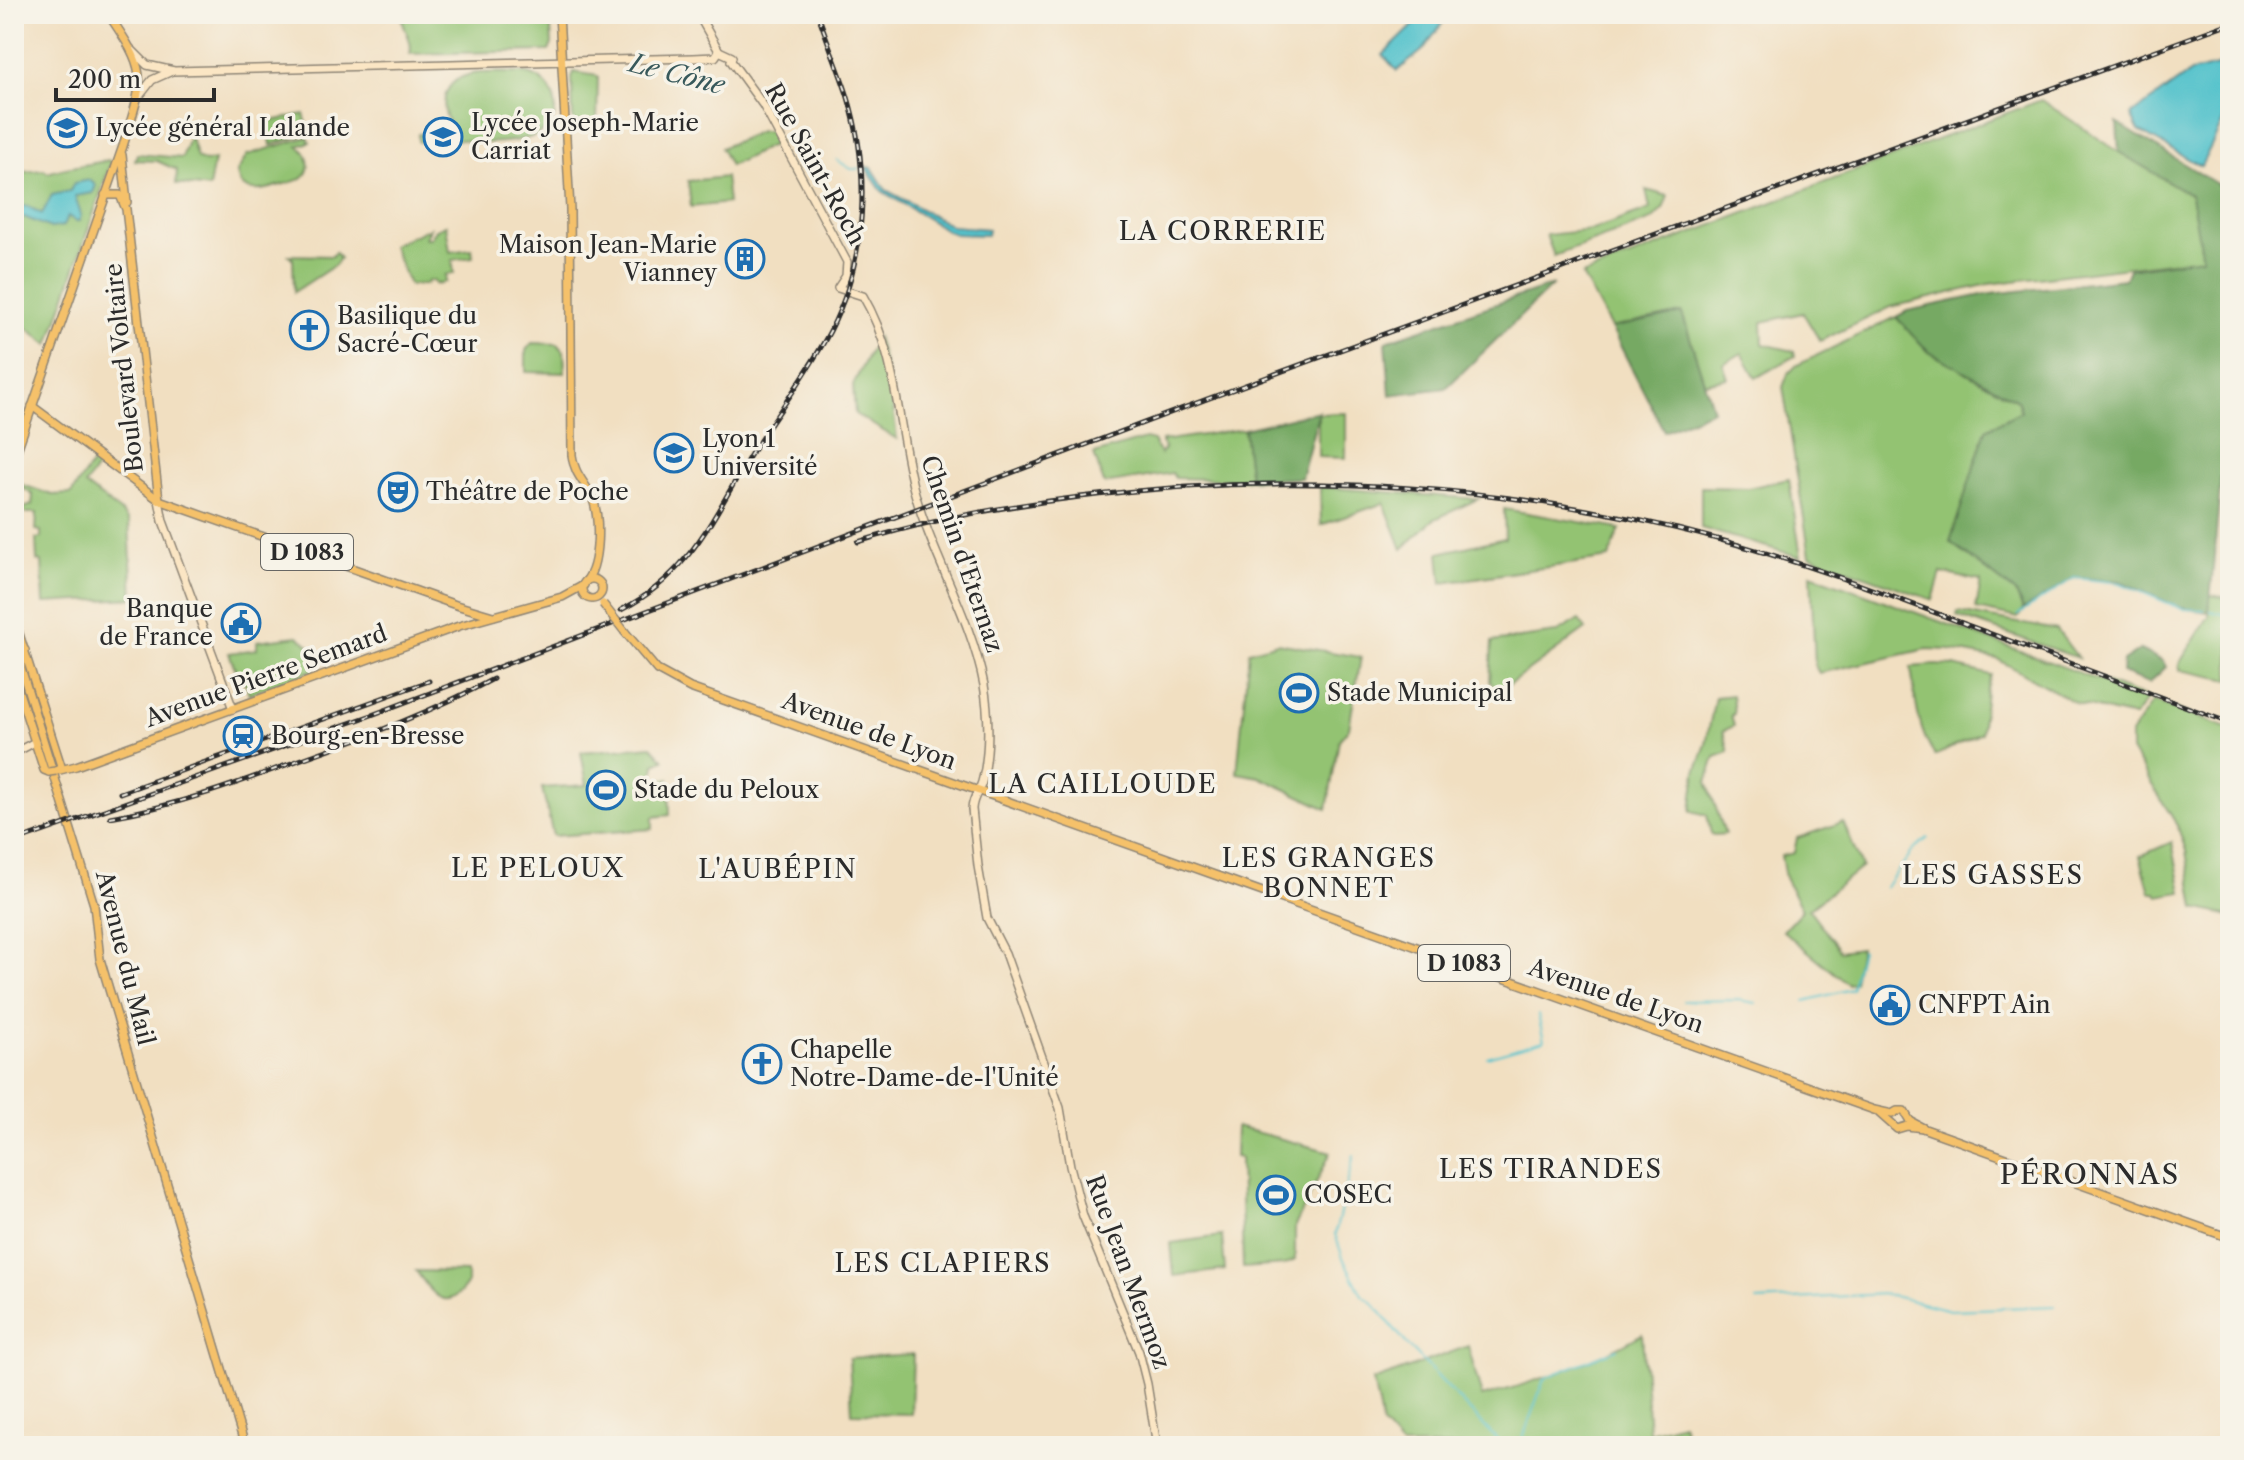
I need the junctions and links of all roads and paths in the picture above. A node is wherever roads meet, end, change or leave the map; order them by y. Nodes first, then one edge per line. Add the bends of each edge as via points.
1 (108, 14) edge
2 (559, 14) edge
3 (698, 14) edge
4 (132, 50) junction
5 (717, 54) junction
6 (563, 61) junction
7 (174, 71) junction
8 (137, 99) junction
9 (123, 146) junction
10 (105, 195) junction
11 (129, 232) junction
12 (846, 276) junction
13 (853, 291) junction
14 (32, 406) junction
15 (14, 459) edge
16 (159, 500) junction
17 (596, 553) junction
18 (599, 582) junction
19 (584, 584) junction
20 (562, 597) junction
21 (594, 597) junction
22 (456, 605) junction
23 (464, 610) junction
24 (496, 616) junction
25 (14, 618) edge
26 (477, 621) junction
27 (463, 625) junction
28 (25, 650) junction
29 (14, 656) edge
30 (21, 668) junction
31 (14, 677) edge
32 (233, 709) junction
33 (35, 742) junction
34 (14, 753) edge
35 (56, 771) junction
36 (976, 791) junction
37 (1892, 1118) junction
38 (1909, 1123) junction
39 (2230, 1238) edge
40 (245, 1446) edge
41 (1157, 1446) edge

1 - 4 main road
2 - 6 main road
3 - 5 street
4 - 7 street via 147,65
4 - 8 main road via 141,74
5 - 6 street
5 - 12 street, Rue Saint-Roch via 717,61 731,61 763,105 847,262
6 - 7 street
6 - 17 main road via 572,455 595,507
7 - 8 street via 152,80
8 - 9 main road
9 - 10 main road
9 - 11 main road, Boulevard Voltaire
10 - 11 main road, Boulevard Voltaire via 122,198
10 - 14 main road
11 - 16 main road, Boulevard Voltaire
12 - 13 street, Chemin d'Eternaz
12 - 13 street, Rue Saint-Roch via 838,288
13 - 36 street, Chemin d'Eternaz via 866,300 886,353 913,487 984,684 985,762
14 - 15 main road
14 - 16 main road
16 - 22 main road, D 1083
16 - 32 street
17 - 18 main road
17 - 19 main road
18 - 19 main road
18 - 21 main road via 602,588
19 - 20 main road
19 - 21 main road via 583,591
20 - 21 main road
20 - 24 main road, Avenue Pierre Semard
21 - 36 main road, Avenue de Lyon / D 1083, bridge via 657,670 676,682
22 - 23 main road, D 1083
22 - 24 main road, D 1083
23 - 26 main road, D 1083
23 - 27 main road
24 - 26 main road, Avenue Pierre Semard
25 - 28 main road
26 - 27 main road, Avenue Pierre Semard
27 - 32 main road, Avenue Pierre Semard
28 - 30 main road, Avenue du Mail
28 - 35 main road
29 - 30 main road, Avenue du Mail
30 - 40 main road, Avenue du Mail via 94,905 100,959
31 - 33 main road
32 - 35 main road, Avenue Pierre Semard
33 - 34 street
33 - 35 main road via 44,770
36 - 37 main road, Avenue de Lyon / D 1083
36 - 41 street, Rue Jean Mermoz via 972,809 987,918 1005,953 1059,1104 1083,1216 1139,1352
37 - 38 main road via 1899,1129
37 - 38 main road via 1904,1111
38 - 39 main road

